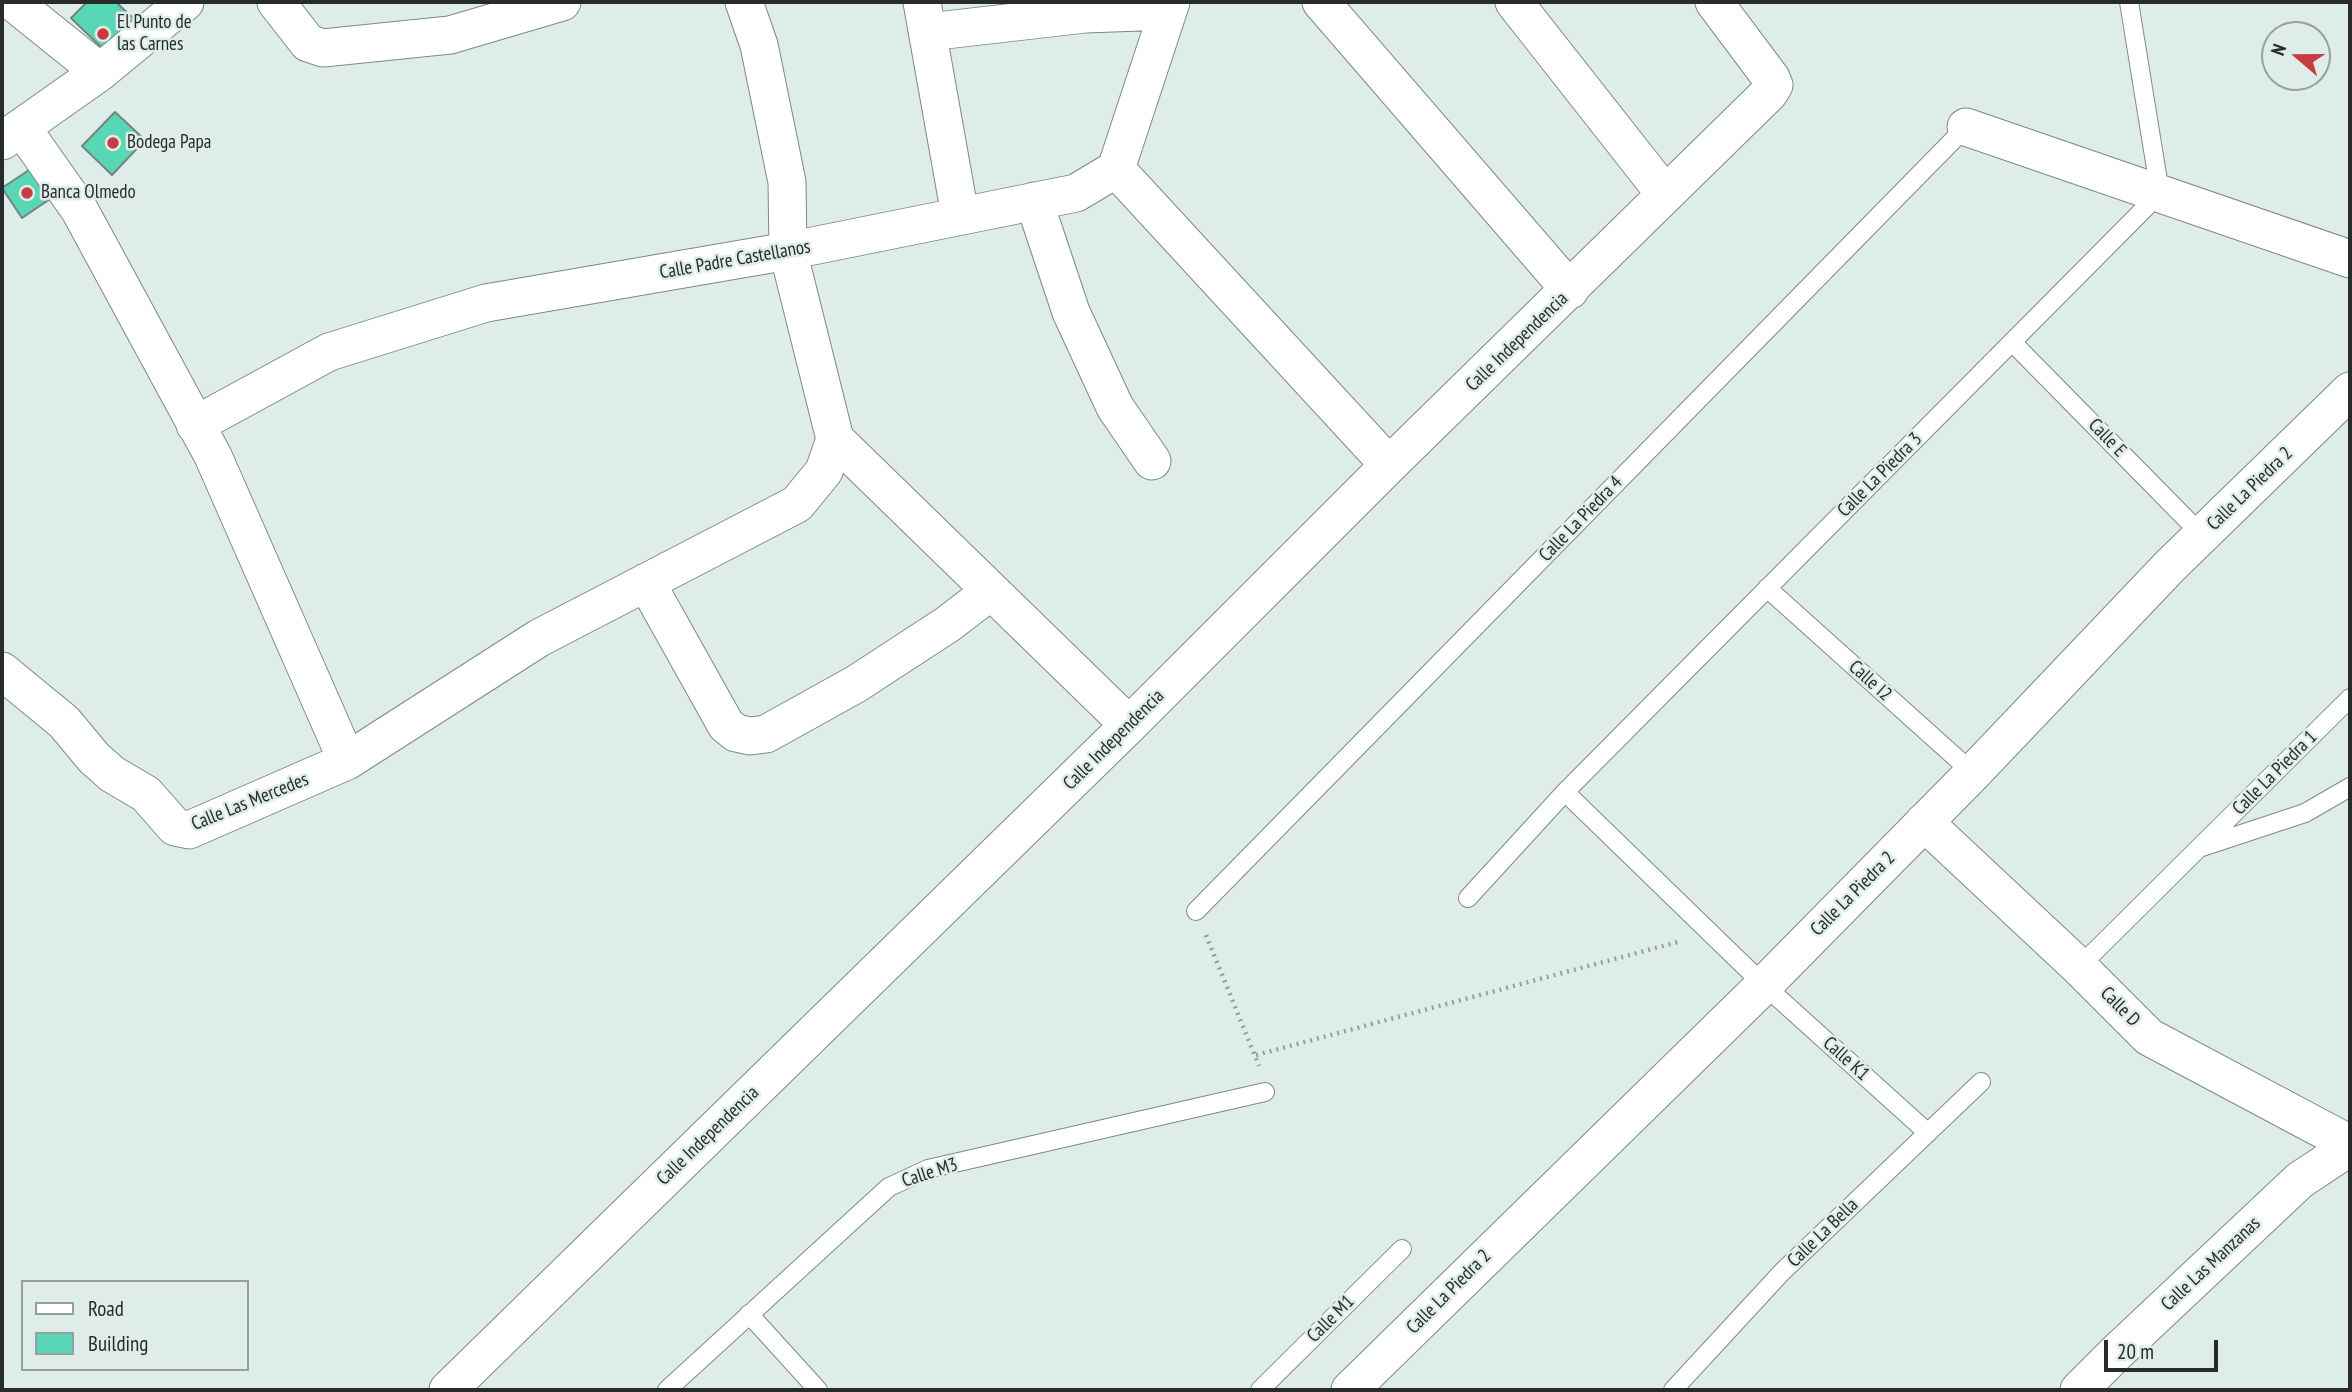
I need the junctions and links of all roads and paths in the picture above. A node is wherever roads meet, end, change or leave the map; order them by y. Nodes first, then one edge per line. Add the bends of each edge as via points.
1 (13, 2) edge
2 (185, 2) edge
3 (276, 2) edge
4 (562, 2) edge
5 (744, 2) edge
6 (1321, 2) edge
7 (1514, 2) edge
8 (1714, 2) edge
9 (2129, 2) edge
10 (1169, 6) edge
11 (925, 17) edge
12 (100, 72) junction
13 (1966, 127) joint
14 (12, 134) edge
15 (1115, 169) junction
16 (2160, 193) junction
17 (1665, 194) junction
18 (1034, 201) junction
19 (960, 215) junction
20 (788, 251) junction
21 (2350, 259) edge
22 (1570, 290) junction
23 (2012, 342) junction
24 (2350, 391) edge
25 (195, 425) junction
26 (835, 439) junction
27 (1152, 461) dead end
28 (1389, 465) junction
29 (2202, 535) junction
30 (646, 582) junction
31 (1767, 588) junction
32 (992, 591) junction
33 (2, 671) edge
34 (2350, 698) edge
35 (1129, 726) junction
36 (347, 761) junction
37 (1973, 773) junction
38 (2350, 787) edge
39 (1565, 792) junction
40 (1924, 822) junction
41 (2199, 848) junction
42 (1468, 898) dead end
43 (1196, 911) joint
44 (1712, 933) junction
45 (2079, 967) junction
46 (1764, 985) junction
47 (1256, 1055) junction
48 (1981, 1082) dead end
49 (1265, 1091) joint
50 (1928, 1133) junction
51 (2350, 1145) edge
52 (1402, 1249) dead end
53 (749, 1314) junction
54 (448, 1390) edge
55 (667, 1390) edge
56 (818, 1390) edge
57 (1260, 1390) edge
58 (1350, 1390) edge
59 (1673, 1390) edge
60 (2079, 1390) edge

1 - 12 street
2 - 12 street
3 - 4 street via 308,43 323,48 450,36
5 - 20 street via 760,45 787,182
6 - 22 street
7 - 17 street
8 - 17 street, Calle Independencia via 1774,85
9 - 16 lane
10 - 11 street via 1085,14
10 - 15 street
11 - 19 street
12 - 14 street
13 - 16 street
13 - 43 lane, Calle La Piedra 4
14 - 25 street via 79,209
15 - 18 street, Calle Padre Castellanos via 1076,193
15 - 28 street
16 - 21 street
16 - 23 lane, Calle La Piedra 3
17 - 22 street, Calle Independencia
18 - 19 street, Calle Padre Castellanos
18 - 27 street via 1082,337 1115,407
19 - 20 street, Calle Padre Castellanos
20 - 25 street, Calle Padre Castellanos via 486,303 329,352
20 - 26 street
22 - 28 street, Calle Independencia
23 - 29 lane, Calle E
23 - 31 lane, Calle La Piedra 3
24 - 29 street, Calle La Piedra 2
25 - 36 street via 213,456
26 - 30 street, Calle Las Mercedes via 824,471 797,503
26 - 32 street
28 - 35 street, Calle Independencia
29 - 37 street, Calle La Piedra 2
30 - 32 street via 726,725 750,736 766,734 856,684
30 - 36 street, Calle Las Mercedes via 539,638
31 - 37 lane, Calle I2
31 - 39 lane, Calle La Piedra 3
32 - 35 street
33 - 36 street, Calle Las Mercedes via 64,722 112,774 146,794 175,827 189,830
34 - 41 lane, Calle La Piedra 1
35 - 54 street, Calle Independencia
37 - 40 street, Calle La Piedra 2
38 - 41 lane, Calle La Piedra 1 via 2305,813
39 - 42 lane, Calle La Piedra 3
39 - 44 lane, Calle K1
40 - 45 street, Calle D
40 - 46 street, Calle La Piedra 2
41 - 45 lane, Calle La Piedra 1
43 - 47 path
44 - 46 lane, Calle K1
44 - 47 path
45 - 51 street, Calle D via 2149,1037
46 - 50 lane, Calle K1
46 - 58 street, Calle La Piedra 2
47 - 49 path
48 - 50 lane, Calle La Bella
49 - 53 lane, Calle M3 via 928,1169 889,1187
50 - 59 lane, Calle La Bella via 1782,1272
51 - 60 street, Calle Las Manzanas via 2300,1180
52 - 57 lane, Calle M1
53 - 55 lane, Calle M3
53 - 56 lane

